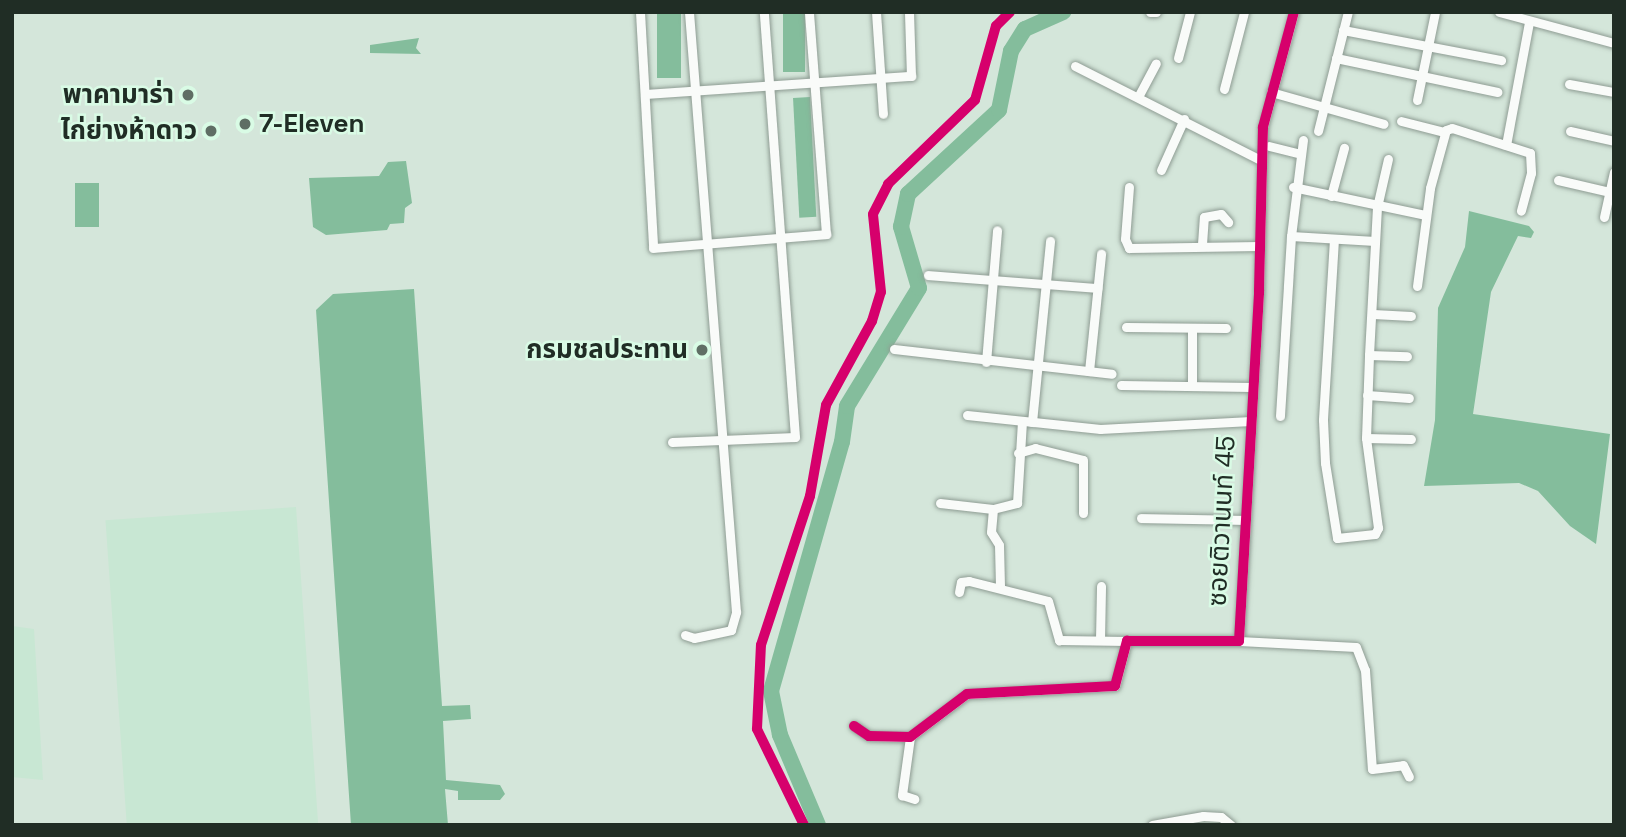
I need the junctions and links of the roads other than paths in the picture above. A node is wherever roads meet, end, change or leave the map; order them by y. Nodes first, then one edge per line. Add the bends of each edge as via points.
1 (640, 12) edge
2 (689, 12) edge
3 (764, 12) edge
4 (810, 12) edge
5 (876, 12) edge
6 (909, 12) edge
7 (1190, 12) edge
8 (1244, 12) edge
9 (1294, 12) edge
10 (1348, 12) edge
11 (1435, 12) edge
12 (1499, 12) edge
13 (1529, 22) junction
14 (1343, 30) junction
15 (1614, 43) edge
16 (1428, 46) junction
17 (1178, 58) dead end
18 (1336, 58) junction
19 (1501, 60) dead end
20 (1156, 63) dead end
21 (1075, 66) dead end
22 (1422, 76) junction
23 (878, 79) junction
24 (1569, 84) dead end
25 (814, 85) junction
26 (769, 87) junction
27 (1224, 89) dead end
28 (1271, 92) junction
29 (1497, 92) dead end
30 (1614, 92) edge
31 (695, 93) junction
32 (646, 94) junction
33 (1138, 97) junction
34 (1418, 100) dead end
35 (1324, 106) junction
36 (883, 114) dead end
37 (1184, 119) junction
38 (1401, 121) dead end
39 (1384, 124) dead end
40 (1318, 131) dead end
41 (1570, 131) dead end
42 (1444, 132) junction
43 (1303, 140) dead end
44 (1614, 141) edge
45 (1506, 145) junction
46 (1269, 146) dead end
47 (1344, 148) dead end
48 (1300, 154) junction
49 (1388, 159) dead end
50 (1260, 160) junction
51 (1161, 170) dead end
52 (1614, 172) edge
53 (1559, 180) dead end
54 (1129, 187) dead end
55 (1293, 187) junction
56 (1612, 192) edge
57 (1331, 196) junction
58 (1377, 207) junction
59 (1521, 211) dead end
60 (1426, 215) junction
61 (1604, 217) dead end
62 (1228, 222) dead end
63 (997, 230) dead end
64 (1291, 236) junction
65 (781, 239) junction
66 (1334, 239) junction
67 (1375, 240) junction
68 (1050, 241) dead end
69 (709, 244) junction
70 (1202, 244) junction
71 (1259, 246) junction
72 (1101, 254) dead end
73 (928, 275) dead end
74 (993, 277) junction
75 (1046, 282) junction
76 (1417, 286) dead end
77 (1098, 288) junction
78 (1373, 314) junction
79 (1411, 316) dead end
80 (1126, 327) dead end
81 (1192, 328) junction
82 (1226, 328) dead end
83 (894, 349) dead end
84 (1370, 355) junction
85 (1407, 356) dead end
86 (986, 362) junction
87 (1037, 367) junction
88 (1089, 371) junction
89 (1112, 374) dead end
90 (1121, 385) dead end
91 (1192, 386) junction
92 (1251, 387) junction
93 (1367, 395) junction
94 (1409, 397) dead end
95 (967, 415) dead end
96 (1280, 416) dead end
97 (1027, 421) junction
98 (1251, 421) junction
99 (1366, 438) junction
100 (722, 439) junction
101 (1411, 439) dead end
102 (672, 442) dead end
103 (1018, 453) junction
104 (940, 503) dead end
105 (993, 509) junction
106 (1083, 513) dead end
107 (1141, 518) dead end
108 (1243, 520) junction
109 (1101, 586) dead end
110 (1000, 587) junction
111 (959, 592) dead end
112 (685, 635) dead end
113 (1100, 640) junction
114 (1127, 641) junction
115 (1239, 641) junction
116 (854, 726) dead end
117 (909, 737) junction
118 (1409, 777) dead end
119 (914, 799) dead end
120 (1152, 825) edge
121 (1231, 825) edge

1 - 32 street
2 - 31 street
3 - 26 street
4 - 25 street
5 - 23 street
6 - 23 street via 913,72
7 - 17 street
8 - 27 street
9 - 28 street, ซอยติวานนท์ 45
10 - 14 street
11 - 16 street
12 - 13 street
13 - 15 street
13 - 45 street
14 - 16 street
14 - 18 street
16 - 19 street
16 - 22 street
18 - 22 street
18 - 35 street
20 - 33 street
21 - 33 street
22 - 29 street
22 - 34 street
23 - 25 street
23 - 36 street
24 - 30 street
25 - 26 street
25 - 65 street via 827,230 823,235
26 - 31 street
26 - 65 street
28 - 35 street
28 - 50 street, ซอยติวานนท์ 45
31 - 32 street
31 - 69 street
32 - 69 street via 653,248
33 - 37 street
35 - 39 street
35 - 40 street
37 - 50 street
37 - 51 street
38 - 42 street
41 - 44 street
42 - 45 street via 1452,128
42 - 60 street
43 - 48 street
45 - 59 street via 1532,157
46 - 48 street
47 - 57 street
48 - 55 street
49 - 58 street
50 - 71 street, ซอยติวานนท์ 45
52 - 56 street
53 - 56 street
54 - 70 street via 1125,239 1129,248
55 - 57 street
55 - 64 street
56 - 61 street
57 - 58 street
58 - 60 street
58 - 67 street
60 - 76 street
62 - 70 street via 1221,215 1204,216
63 - 74 street
64 - 66 street
64 - 96 street
65 - 69 street
65 - 100 street via 794,437
66 - 67 street
66 - 99 street via 1323,420 1337,538 1375,534 1378,528
67 - 78 street
68 - 75 street
69 - 100 street
70 - 71 street
71 - 92 street, ซอยติวานนท์ 45
72 - 77 street
73 - 74 street
74 - 75 street
74 - 86 street
75 - 77 street
75 - 87 street
77 - 88 street
78 - 79 street
78 - 84 street
80 - 81 street
81 - 82 street
81 - 91 street
83 - 86 street
84 - 85 street
84 - 93 street
86 - 87 street
87 - 88 street
87 - 97 street
88 - 89 street
90 - 91 street
91 - 92 street
92 - 98 street, ซอยติวานนท์ 45
93 - 94 street
93 - 99 street
95 - 97 street
97 - 98 street via 1100,429
97 - 103 street
98 - 108 street, ซอยติวานนท์ 45
99 - 101 street
100 - 102 street
100 - 112 street via 736,612 732,630 694,638
103 - 105 street via 1017,503
103 - 106 street via 1035,448 1083,460
104 - 105 street
105 - 110 street via 991,531 999,545
107 - 108 street
108 - 115 street, ซอยติวานนท์ 45
109 - 113 street
110 - 111 street via 969,581 961,582
110 - 113 street, ซอยติวานนท์ 45 via 1048,601 1059,640
113 - 114 street, ซอยติวานนท์ 45
114 - 115 street, ซอยติวานนท์ 45
114 - 117 street via 1115,687 967,694
115 - 118 street via 1351,645 1362,652 1372,769 1402,765
116 - 117 street via 869,736
117 - 119 street via 902,795
120 - 121 street via 1203,816 1221,817

